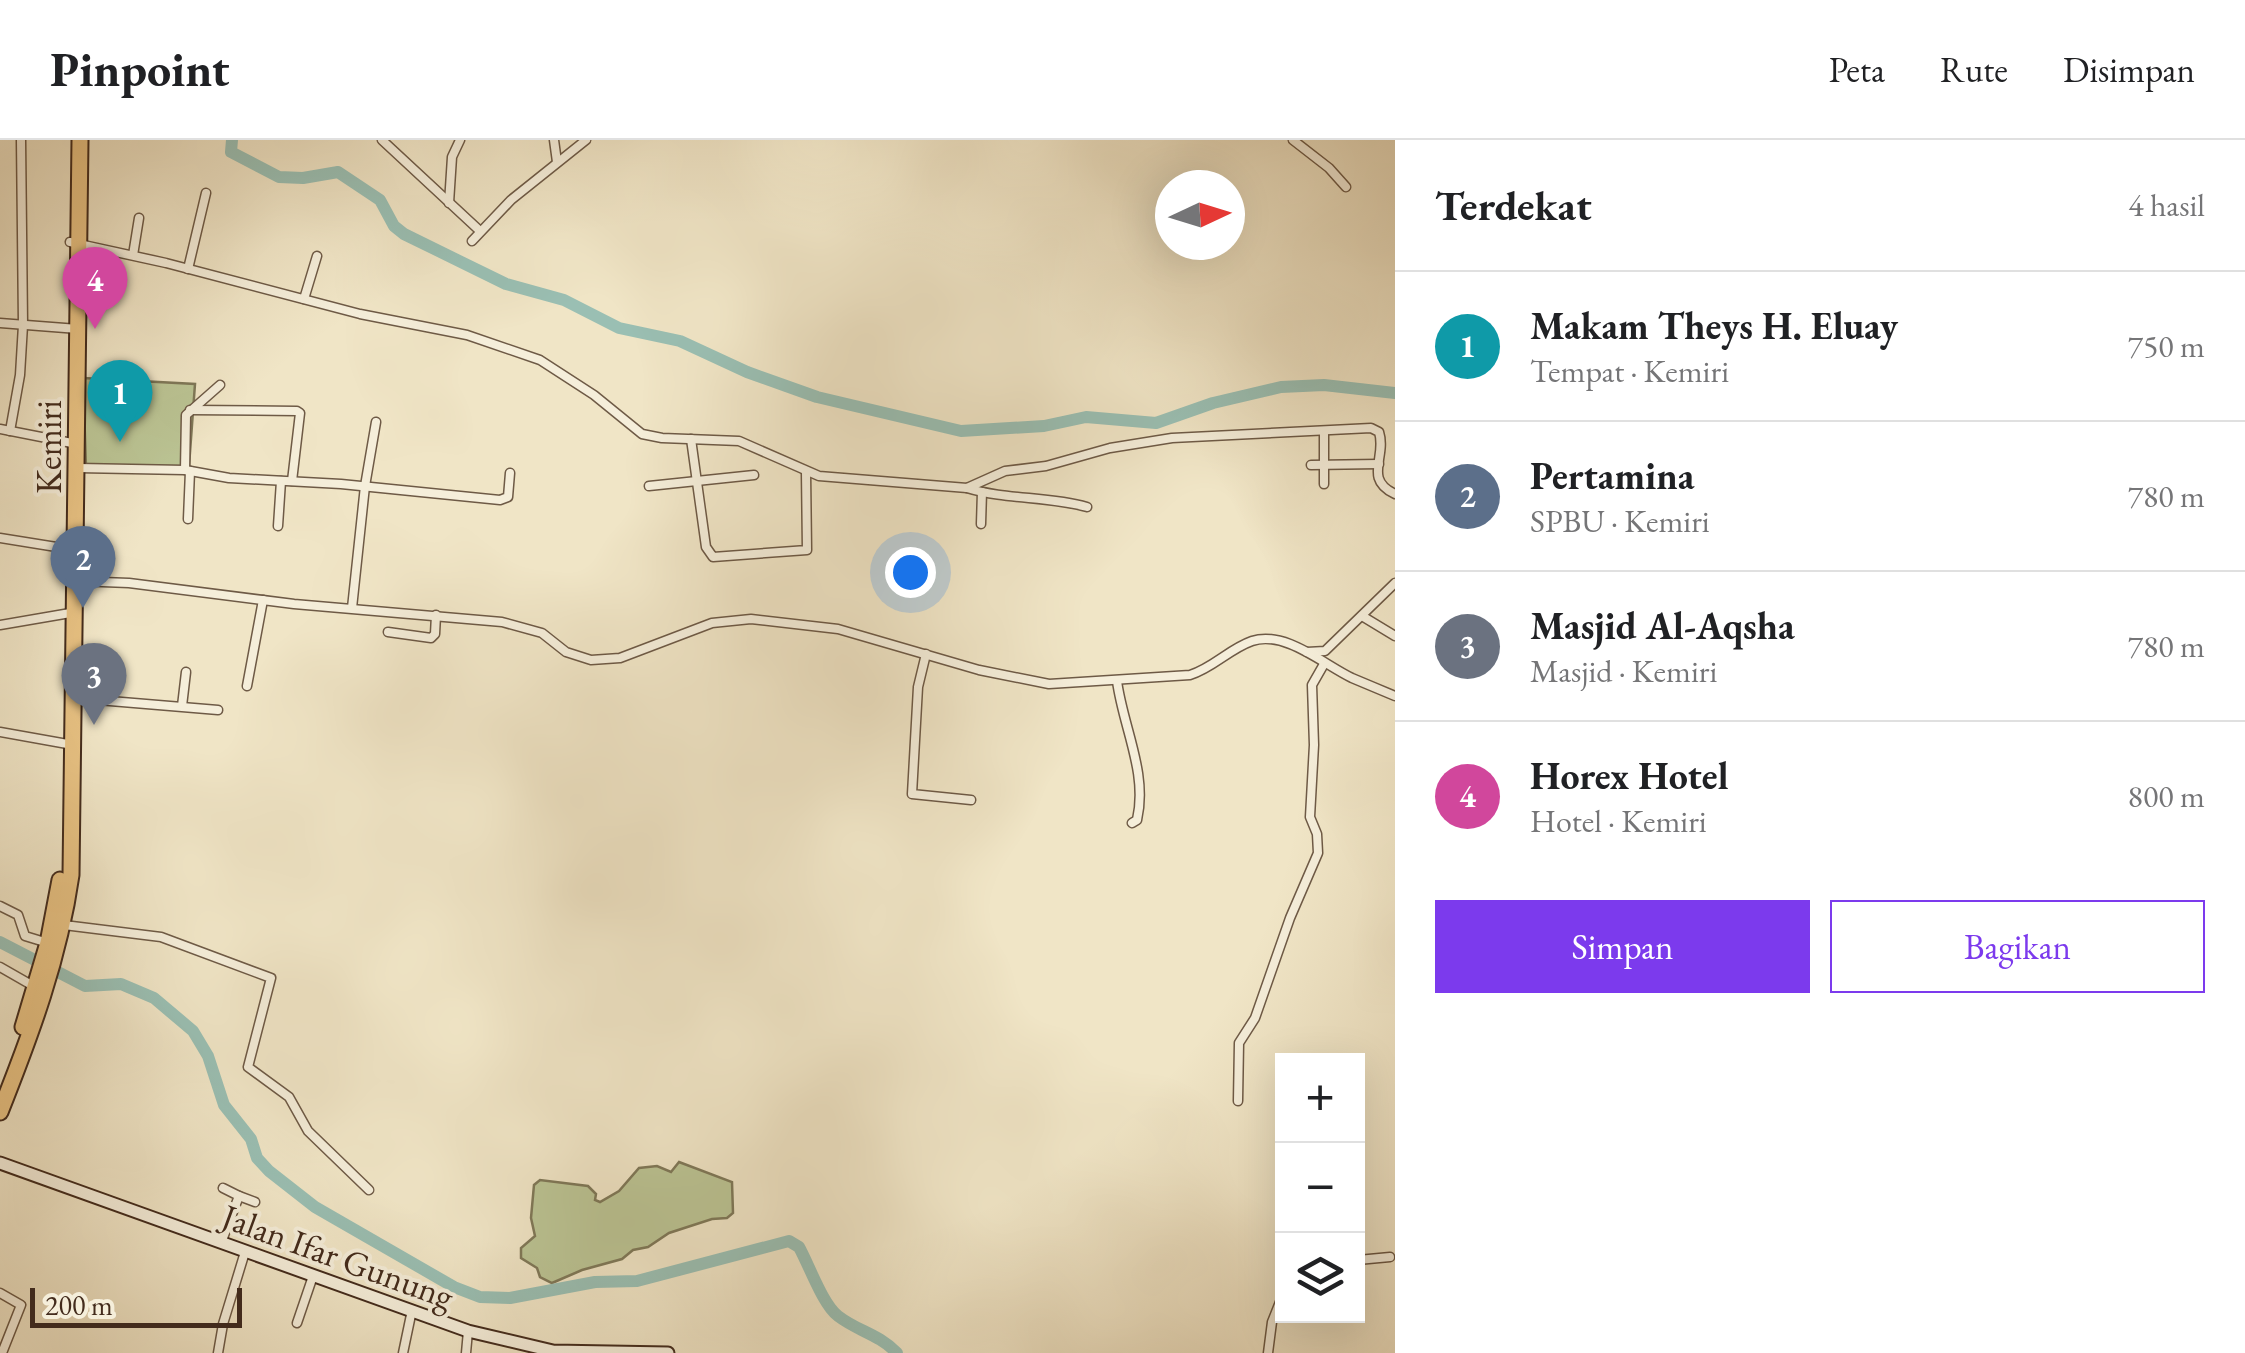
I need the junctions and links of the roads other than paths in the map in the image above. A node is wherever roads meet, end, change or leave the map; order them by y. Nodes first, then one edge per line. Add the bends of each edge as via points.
1 (21, 140) edge
2 (72, 140) edge
3 (80, 140) edge
4 (382, 140) edge
5 (460, 140) edge
6 (554, 140) edge
7 (586, 140) edge
8 (1293, 140) edge
9 (557, 162) junction
10 (1346, 187) dead end
11 (206, 193) dead end
12 (449, 203) junction
13 (140, 218) dead end
14 (480, 231) junction
15 (472, 241) dead end
16 (74, 243) junction
17 (133, 255) junction
18 (317, 256) dead end
19 (188, 269) junction
20 (304, 300) junction
21 (0, 323) edge
22 (23, 325) junction
23 (74, 329) junction
24 (220, 385) dead end
25 (190, 410) junction
26 (376, 422) dead end
27 (5, 430) edge
28 (1324, 431) junction
29 (691, 439) junction
30 (73, 443) junction
31 (1378, 464) junction
32 (1311, 465) dead end
33 (1324, 465) junction
34 (78, 468) junction
35 (187, 470) junction
36 (806, 472) junction
37 (510, 473) dead end
38 (754, 475) dead end
39 (280, 481) junction
40 (292, 481) junction
41 (697, 482) junction
42 (1324, 484) dead end
43 (365, 486) junction
44 (649, 486) dead end
45 (967, 488) junction
46 (982, 492) junction
47 (1395, 494) edge
48 (1087, 507) dead end
49 (188, 519) dead end
50 (981, 524) dead end
51 (278, 526) dead end
52 (0, 538) edge
53 (72, 549) junction
54 (808, 550) junction
55 (808, 562) dead end
56 (76, 582) junction
57 (1395, 583) edge
58 (263, 600) junction
59 (352, 608) junction
60 (71, 612) junction
61 (436, 615) junction
62 (1362, 616) junction
63 (0, 626) edge
64 (388, 632) dead end
65 (1395, 636) edge
66 (70, 642) junction
67 (1325, 651) junction
68 (1305, 652) junction
69 (926, 654) junction
70 (1323, 663) junction
71 (186, 672) dead end
72 (1117, 681) junction
73 (246, 686) dead end
74 (1395, 696) edge
75 (74, 698) junction
76 (182, 706) junction
77 (218, 710) dead end
78 (0, 732) edge
79 (69, 744) junction
80 (971, 800) dead end
81 (1132, 823) dead end
82 (66, 874) junction
83 (0, 906) edge
84 (64, 926) junction
85 (52, 946) junction
86 (0, 967) edge
87 (39, 986) junction
88 (6, 1085) edge
89 (1238, 1101) dead end
90 (0, 1112) edge
91 (0, 1163) edge
92 (223, 1188) dead end
93 (369, 1190) dead end
94 (239, 1196) junction
95 (255, 1202) dead end
96 (222, 1244) junction
97 (245, 1252) junction
98 (1390, 1257) dead end
99 (1365, 1259) edge
100 (312, 1276) junction
101 (0, 1292) edge
102 (412, 1310) junction
103 (1275, 1315) edge
104 (297, 1323) dead end
105 (468, 1332) junction
106 (2, 1353) edge
107 (218, 1353) edge
108 (403, 1353) edge
109 (466, 1353) edge
110 (668, 1353) edge
111 (1268, 1353) edge

1 - 22 street
2 - 16 highway, Kemiri
3 - 16 highway, Kemiri
4 - 12 street
5 - 12 street
6 - 9 street
7 - 9 street
8 - 10 street
9 - 14 street
11 - 19 street
12 - 14 street
13 - 17 street
14 - 15 street
16 - 17 street
16 - 23 highway, Kemiri
17 - 19 street
18 - 20 street
19 - 20 street
20 - 29 street via 442,328 523,353 568,377 642,434
21 - 22 street
22 - 23 street
22 - 27 street via 20,375
23 - 30 highway, Kemiri
24 - 25 street
25 - 35 street
25 - 40 street via 298,410
26 - 43 street
27 - 30 street
28 - 31 street via 1376,429 1382,439
28 - 33 street
28 - 45 street via 1172,438 1005,471
29 - 36 street via 750,444
29 - 41 street
30 - 34 highway, Kemiri
30 - 53 highway, Kemiri
31 - 33 street
31 - 47 street via 1380,485
32 - 33 street
33 - 42 street
34 - 35 street
34 - 53 highway, Kemiri
35 - 39 street
35 - 49 street
36 - 45 street
36 - 54 street
37 - 43 street via 505,500
38 - 41 street
39 - 40 street
39 - 51 street
40 - 43 street
41 - 44 street
41 - 54 street via 712,557
43 - 59 street
45 - 46 street
46 - 48 street
46 - 50 street
52 - 53 street
53 - 56 highway, Kemiri
53 - 60 highway, Kemiri
54 - 55 street
56 - 58 street
56 - 60 highway, Kemiri
57 - 62 street
58 - 59 street
58 - 73 street
59 - 61 street
60 - 63 street
60 - 66 highway, Kemiri
61 - 64 street via 431,638
61 - 69 street via 532,629 591,660 620,658 712,623 751,619 838,628
62 - 65 street
62 - 67 street
66 - 75 highway, Kemiri
66 - 79 highway, Kemiri
67 - 68 street
67 - 70 street
68 - 70 street
68 - 72 street via 1259,639 1190,675
69 - 72 street via 1049,684
69 - 80 street via 912,794
70 - 74 street
70 - 89 street via 1312,685 1310,817 1318,853 1256,1018 1239,1043
71 - 76 street
72 - 81 street via 1140,790
75 - 76 street
75 - 79 highway, Kemiri
76 - 77 street
78 - 79 street
79 - 82 highway, Kemiri
82 - 84 highway
82 - 85 highway
83 - 85 street via 18,914 25,936
84 - 85 highway
84 - 93 street via 161,937 271,978 248,1067 288,1097 308,1131
85 - 87 highway
86 - 87 street
87 - 88 highway
88 - 90 highway
91 - 96 street, Jalan Ifar Gunung
92 - 94 street
94 - 95 street
94 - 96 street
96 - 97 street, Jalan Ifar Gunung
97 - 100 street, Jalan Ifar Gunung
97 - 107 street
98 - 99 street
100 - 102 street, Jalan Ifar Gunung
100 - 104 street
101 - 106 street via 20,1305
102 - 105 street, Jalan Ifar Gunung
102 - 108 street
103 - 111 street
105 - 109 street
105 - 110 street, Jalan Ifar Gunung via 553,1351

